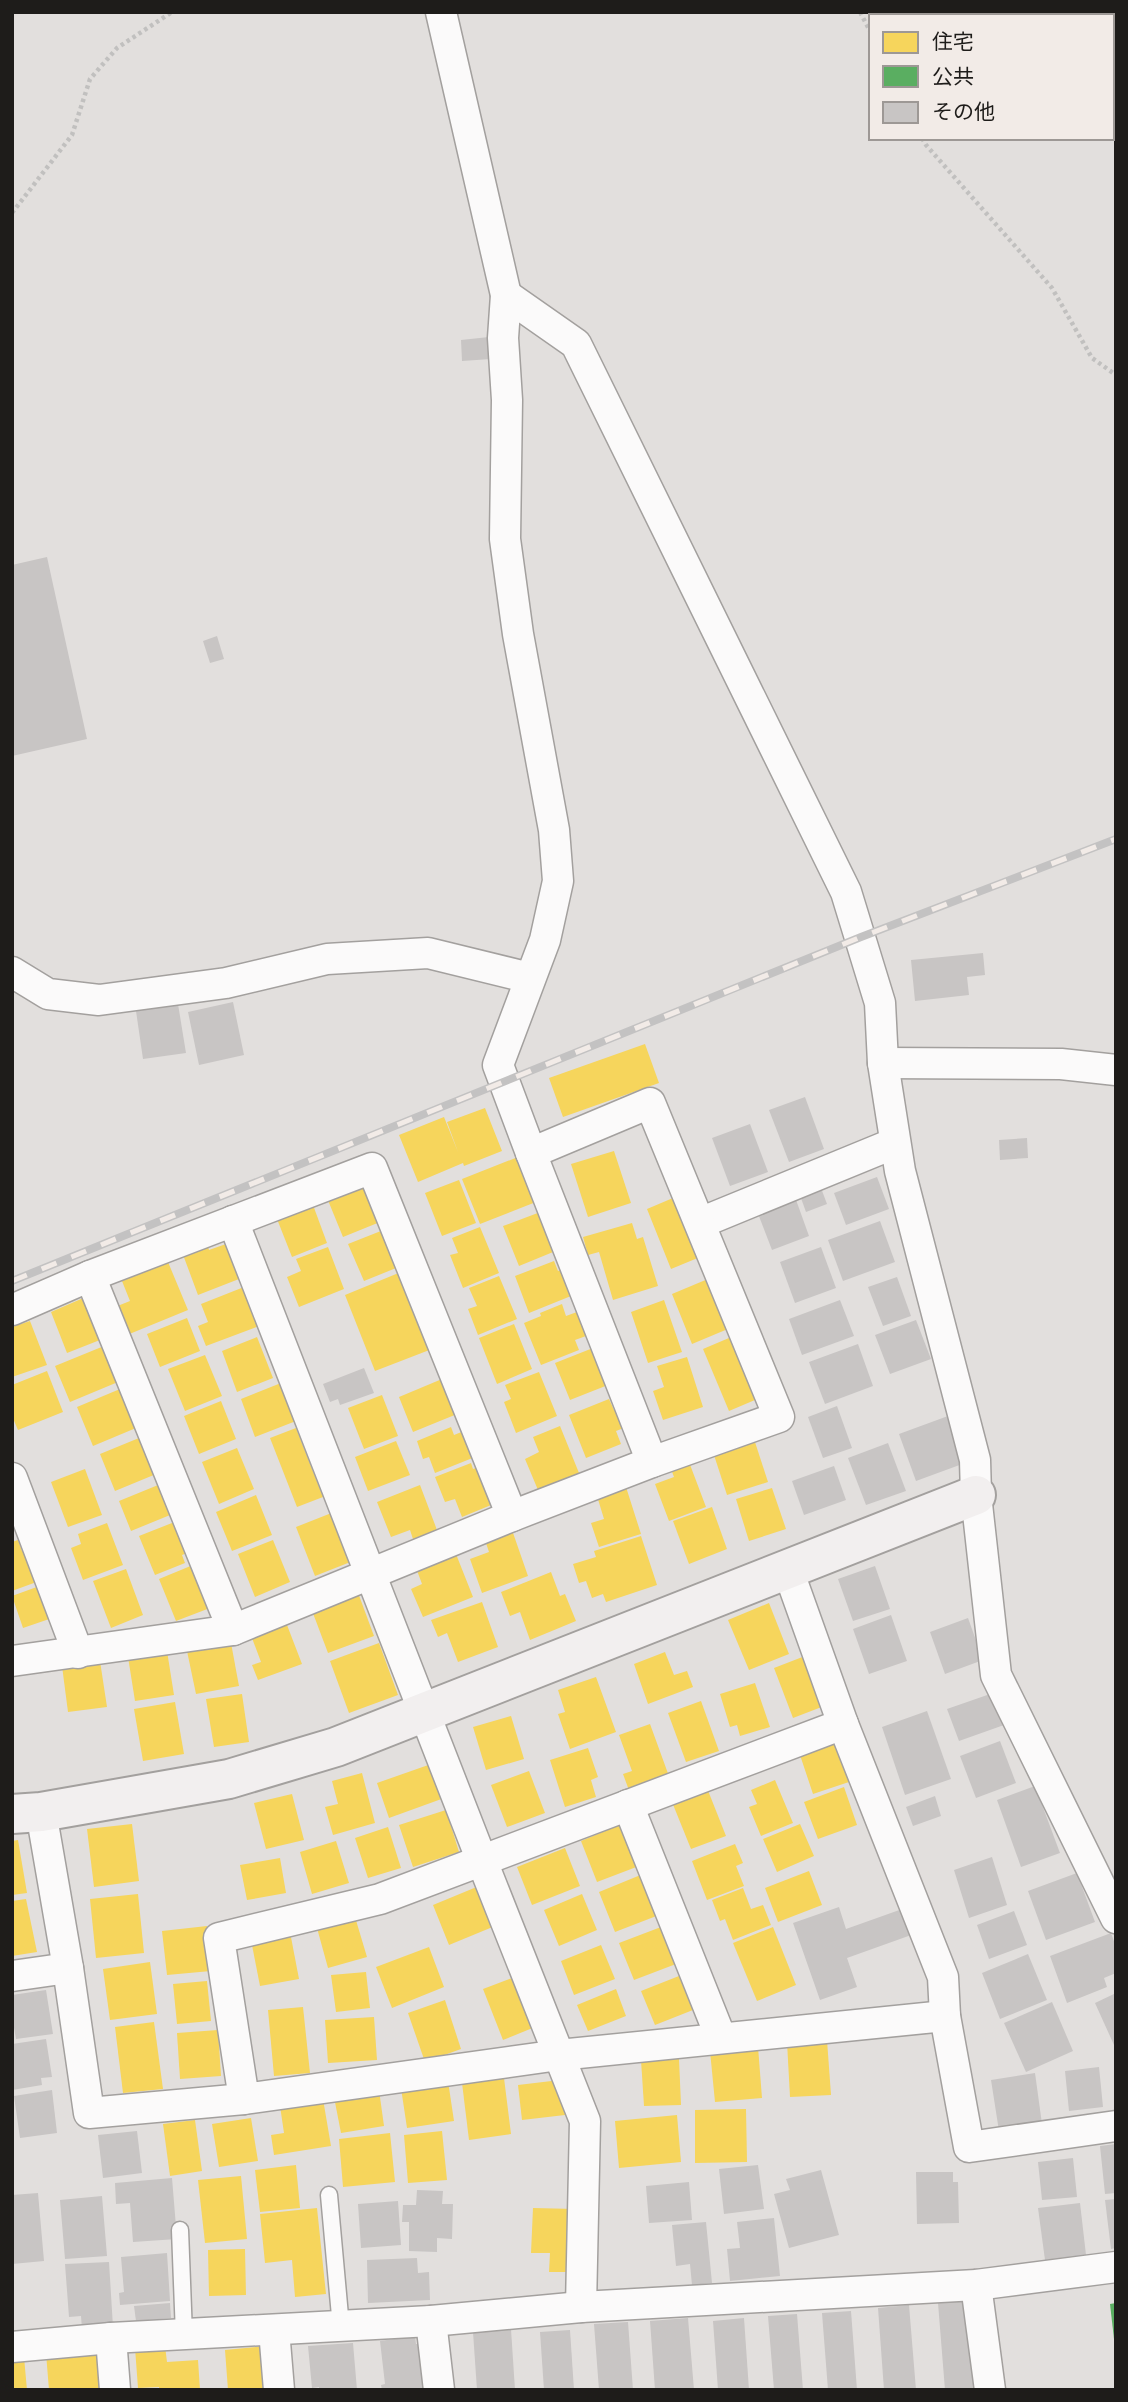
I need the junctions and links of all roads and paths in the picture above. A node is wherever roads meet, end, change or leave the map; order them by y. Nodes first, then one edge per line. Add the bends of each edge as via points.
1 (172, 12) edge
2 (441, 12) edge
3 (860, 12) edge
4 (869, 29) edge
5 (923, 140) edge
6 (12, 213) edge
7 (506, 295) junction
8 (1116, 375) edge
9 (12, 972) edge
10 (530, 978) junction
11 (883, 1063) junction
12 (1116, 1070) edge
13 (895, 1143) junction
14 (531, 1153) junction
15 (233, 1221) junction
16 (699, 1223) junction
17 (90, 1276) junction
18 (12, 1310) edge
19 (652, 1462) junction
20 (12, 1478) edge
21 (976, 1495) junction
22 (512, 1516) junction
23 (788, 1570) junction
24 (370, 1575) junction
25 (233, 1630) junction
26 (78, 1653) junction
27 (12, 1661) edge
28 (424, 1713) junction
29 (843, 1724) junction
30 (628, 1805) junction
31 (26, 1813) edge
32 (482, 1861) junction
33 (1116, 1918) edge
34 (68, 1968) junction
35 (12, 1976) edge
36 (945, 2016) junction
37 (721, 2038) junction
38 (559, 2055) junction
39 (244, 2099) junction
40 (1116, 2126) edge
41 (329, 2195) dead end
42 (180, 2230) dead end
43 (1116, 2267) edge
44 (976, 2285) junction
45 (581, 2307) junction
46 (431, 2321) junction
47 (341, 2327) junction
48 (274, 2330) junction
49 (184, 2335) junction
50 (111, 2338) junction
51 (12, 2347) edge
52 (115, 2390) edge
53 (279, 2390) edge
54 (439, 2390) edge
55 (990, 2390) edge

1 - 6 path via 117,48 90,79 72,135
2 - 7 street
3 - 4 path
5 - 8 path via 1052,288 1092,358
7 - 10 street via 505,539 554,830 558,881 545,940
7 - 11 street via 576,344 846,892 880,1003
9 - 10 street via 48,994 99,1000 226,983 327,959 428,953
10 - 14 street via 498,1065
11 - 12 street via 1061,1064
11 - 13 street
13 - 16 street
13 - 21 street via 975,1460
14 - 16 street via 650,1103
14 - 19 street
15 - 17 street
15 - 22 street via 372,1168
15 - 24 street
16 - 19 street via 779,1417
17 - 18 street
17 - 25 street
19 - 22 street
20 - 26 street
21 - 23 street
21 - 33 street via 996,1675
22 - 24 street
23 - 28 street
23 - 29 street
24 - 25 street
24 - 28 street
25 - 26 street
26 - 27 street
28 - 31 street via 336,1747 229,1779
28 - 32 street
29 - 30 street
29 - 36 street via 943,1978
30 - 32 street
30 - 37 street
31 - 34 street
32 - 38 street
32 - 39 street via 380,1899 219,1938
34 - 35 street
34 - 39 street via 89,2113
36 - 37 street
36 - 40 street via 969,2147
37 - 38 street
38 - 39 street
38 - 45 street via 585,2121
41 - 47 lane
42 - 49 lane
43 - 44 street
44 - 45 street
44 - 55 street
45 - 46 street
46 - 47 street
46 - 54 street
47 - 48 street
48 - 49 street
48 - 53 street
49 - 50 street
50 - 51 street
50 - 52 street

